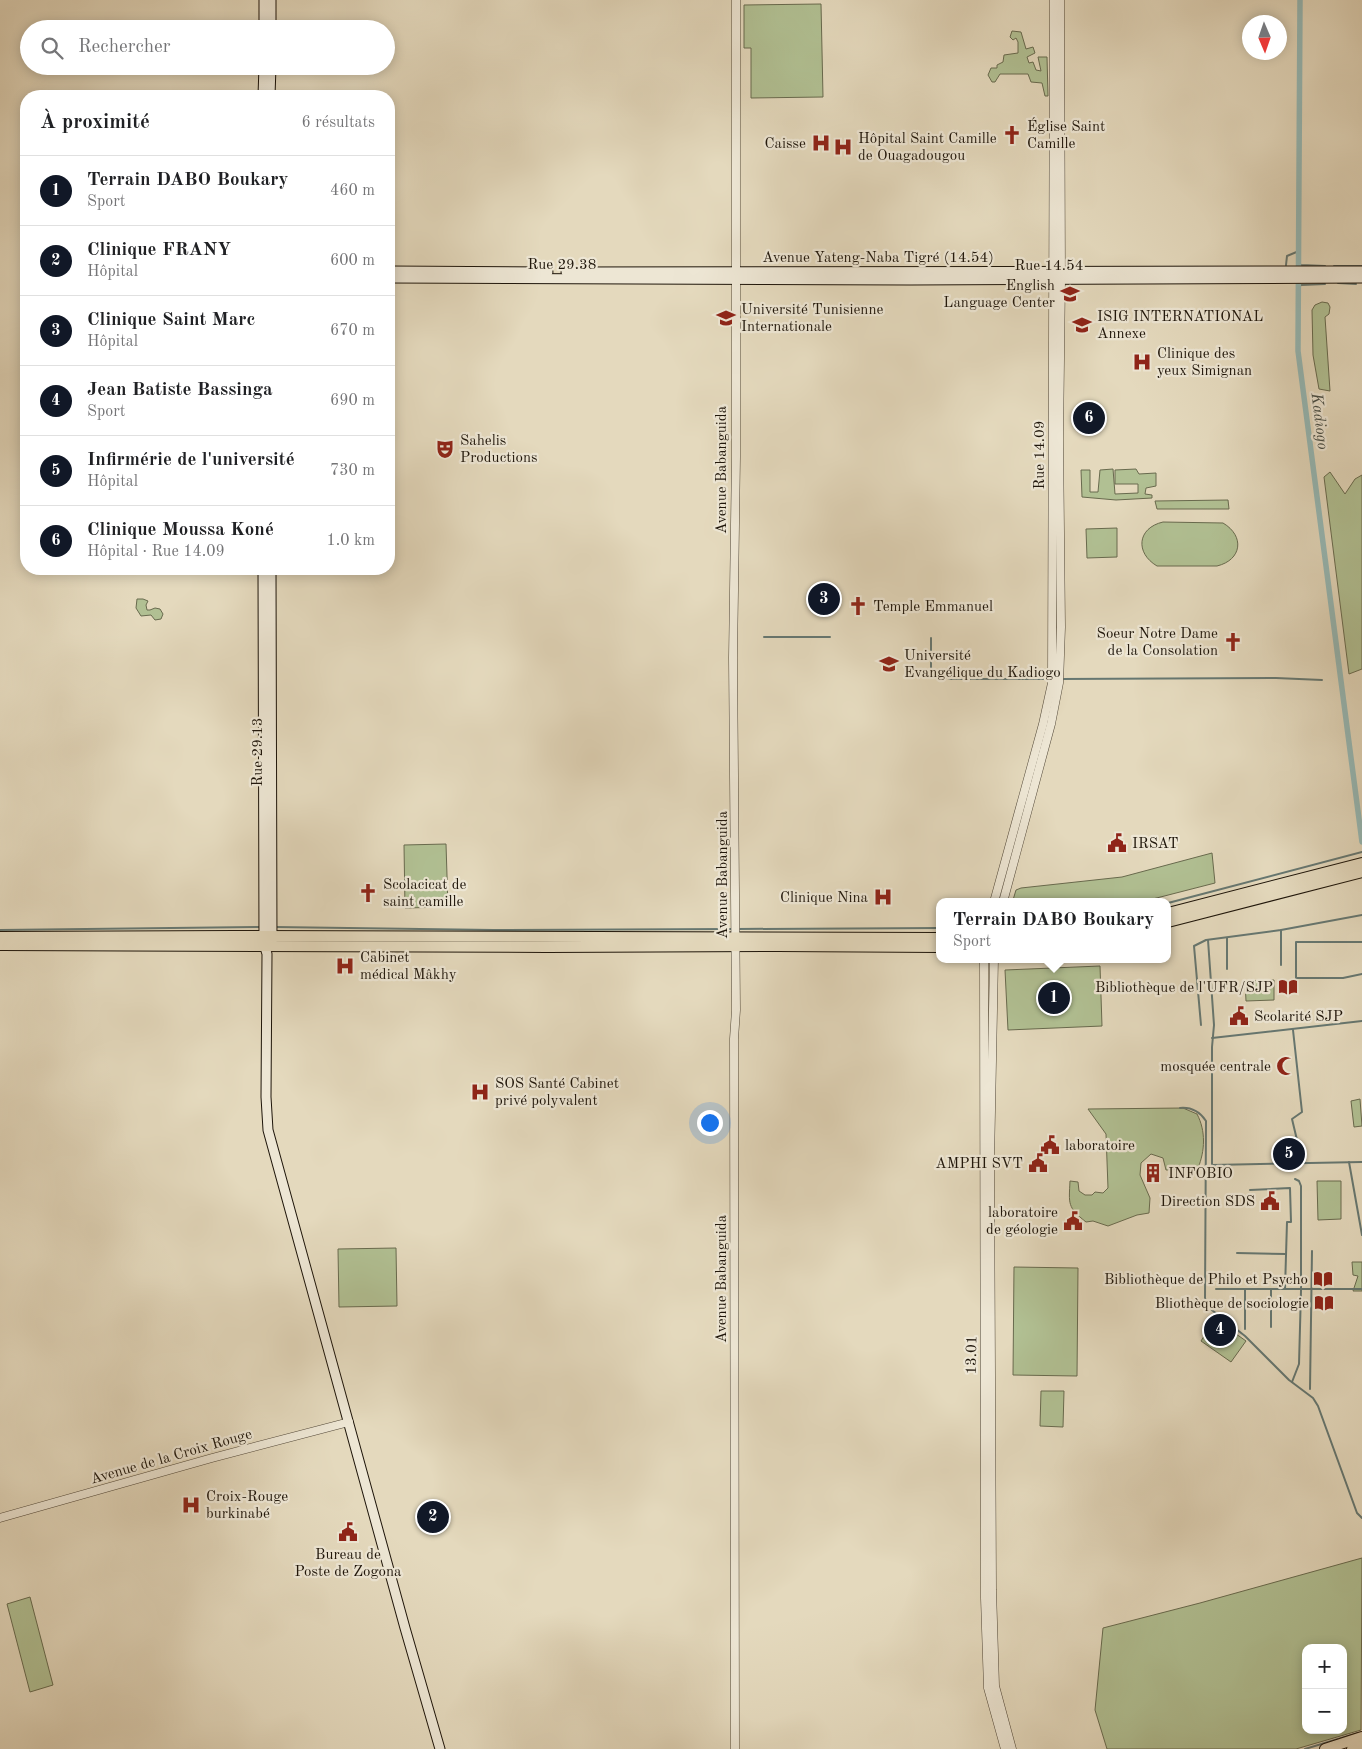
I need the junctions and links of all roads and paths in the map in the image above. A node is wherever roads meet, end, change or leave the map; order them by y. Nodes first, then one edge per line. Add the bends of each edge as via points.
1 (264, 0) edge
2 (271, 0) edge
3 (736, 0) edge
4 (1054, 0) edge
5 (1060, 0) edge
6 (264, 20) edge
7 (271, 20) edge
8 (264, 75) edge
9 (270, 75) edge
10 (264, 90) edge
11 (270, 90) edge
12 (395, 271) edge
13 (1362, 271) edge
14 (736, 275) junction
15 (1057, 275) junction
16 (1303, 275) junction
17 (395, 278) edge
18 (1362, 278) edge
19 (263, 575) edge
20 (271, 575) edge
21 (1358, 868) edge
22 (995, 898) edge
23 (1004, 898) edge
24 (1171, 912) edge
25 (1171, 921) edge
26 (0, 937) edge
27 (936, 938) edge
28 (736, 941) junction
29 (268, 943) junction
30 (0, 944) edge
31 (936, 947) edge
32 (984, 963) edge
33 (994, 963) edge
34 (349, 1422) junction
35 (0, 1518) edge
36 (1362, 1737) edge
37 (1362, 1746) edge
38 (440, 1749) edge
39 (735, 1749) edge
40 (1005, 1749) edge
41 (1012, 1749) edge
42 (1325, 1749) edge
43 (1352, 1749) edge

1 - 6 main road
2 - 7 main road
3 - 14 street, Avenue Babanguida
4 - 15 street, Rue 14.09
5 - 15 street, Rue 14.09
8 - 10 main road
9 - 11 main road
12 - 14 main road, Rue 29.38
13 - 16 main road, Rue 14.54
14 - 15 main road, Rue 14.54
14 - 17 main road, Rue 29.38
14 - 28 street, Avenue Babanguida via 733,658
15 - 16 main road, Rue 14.54
15 - 22 street, Rue 14.09 via 1052,683
15 - 23 street, Rue 14.09 via 1059,683
16 - 18 main road, Rue 14.54
19 - 29 main road
20 - 29 main road, Rue 29.13
21 - 24 main road
21 - 25 main road
26 - 29 main road
27 - 28 main road
28 - 29 main road via 522,946
28 - 31 main road
28 - 39 street, Avenue Babanguida
29 - 30 main road
29 - 34 main road via 268,1130
32 - 40 street, 13.01 via 985,1598 988,1688
33 - 41 street, 13.01 via 990,1160 992,1590 995,1686
34 - 35 street, Avenue de la Croix Rouge
34 - 38 main road
36 - 42 main road
37 - 43 main road

